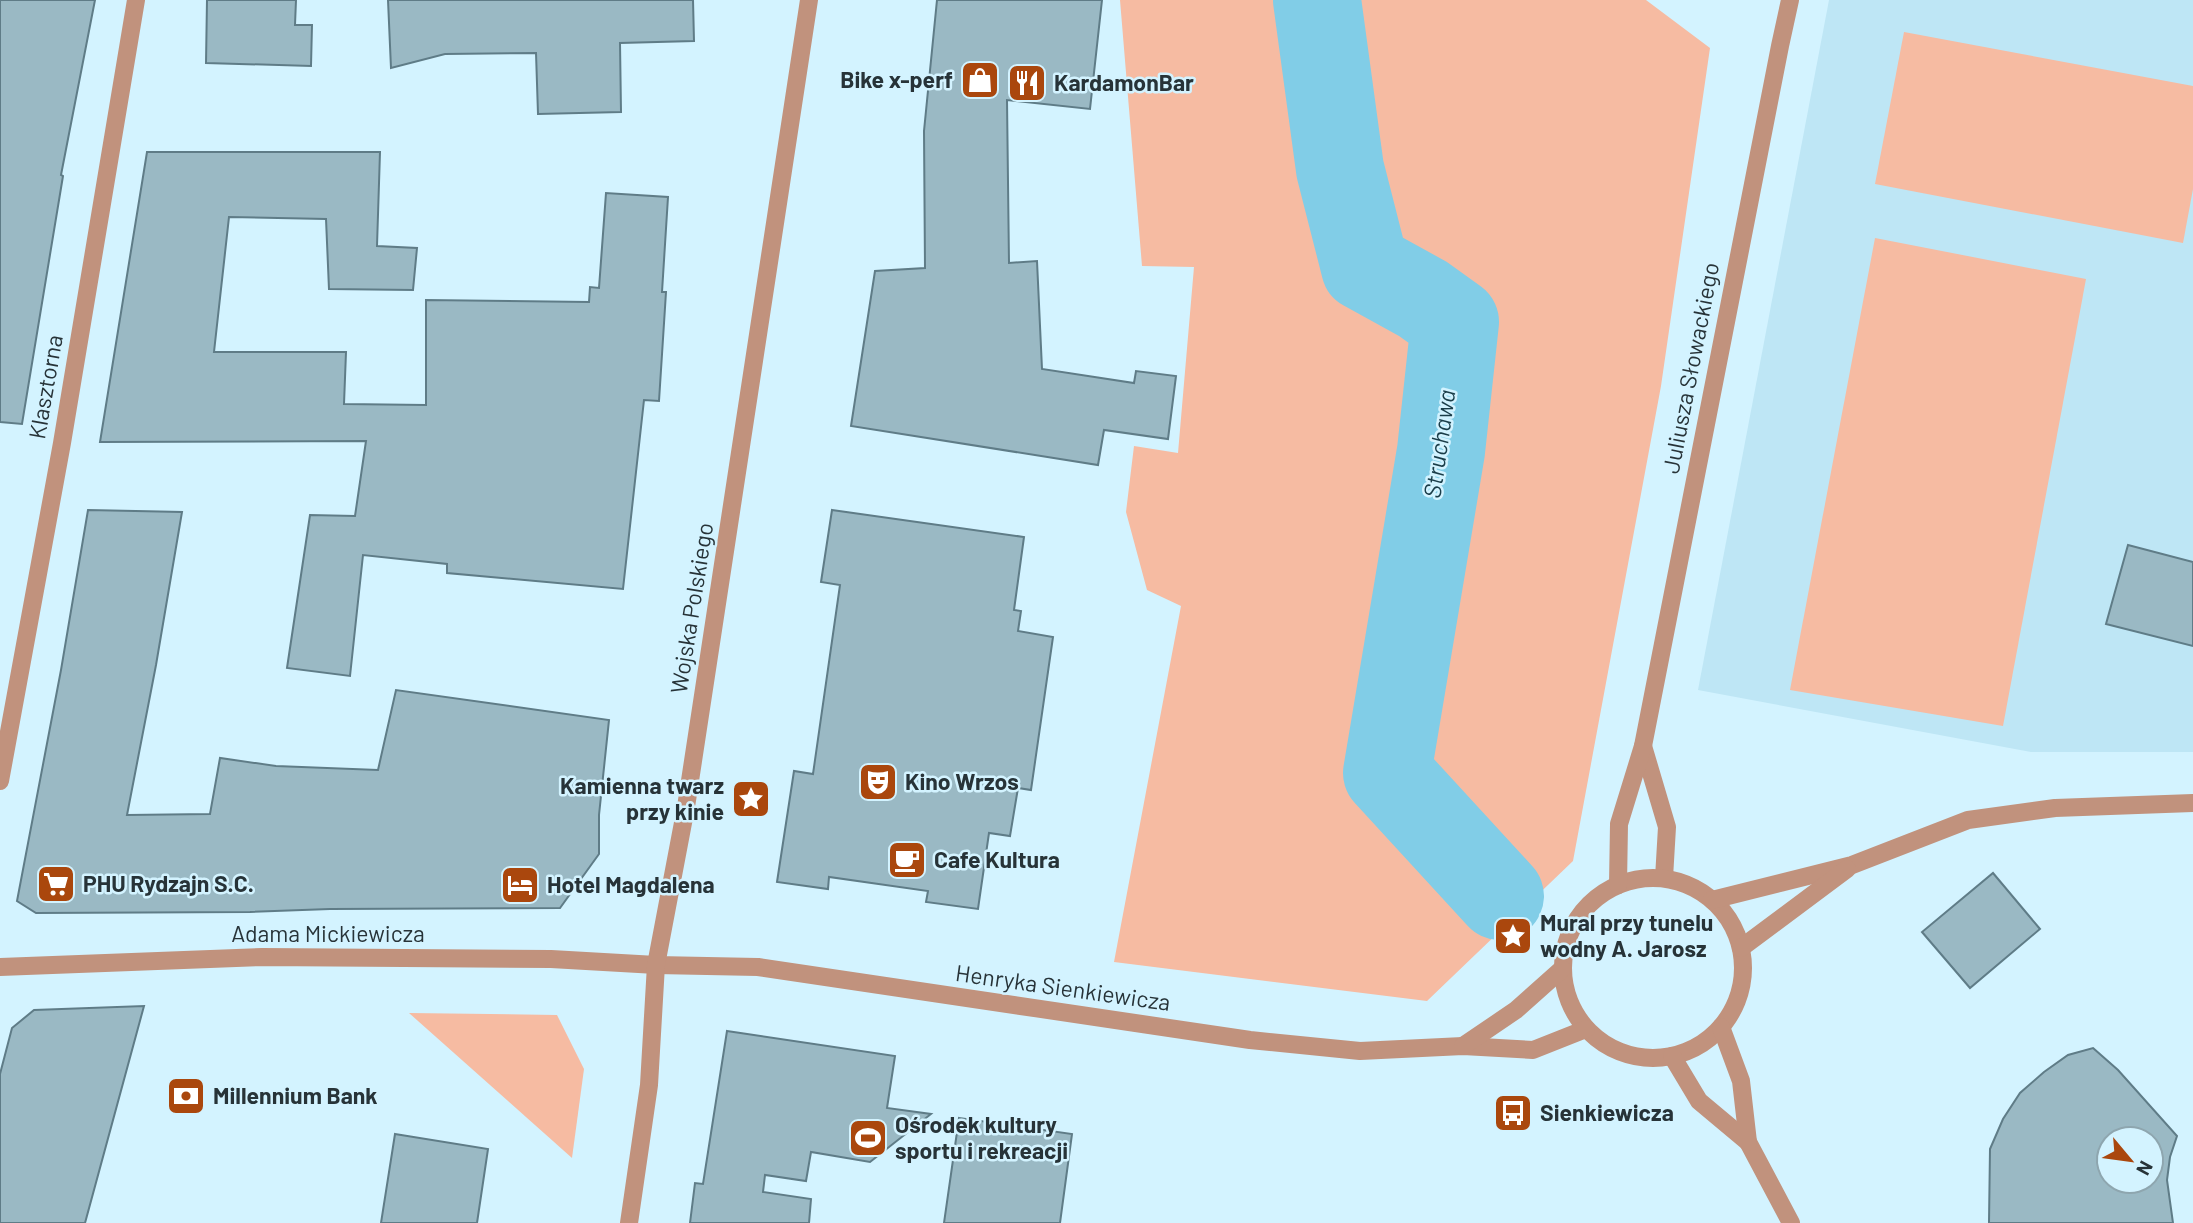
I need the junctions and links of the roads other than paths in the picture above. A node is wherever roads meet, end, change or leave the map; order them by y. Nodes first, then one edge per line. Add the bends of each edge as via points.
1 (136, 0) edge
2 (809, 0) edge
3 (1790, 0) edge
4 (1643, 746) junction
5 (0, 781) edge
6 (2193, 803) edge
7 (1852, 864) junction
8 (1664, 878) junction
9 (1618, 885) junction
10 (1712, 900) junction
11 (1741, 948) junction
12 (656, 965) junction
13 (0, 967) edge
14 (1562, 969) junction
15 (1721, 1027) junction
16 (1586, 1029) junction
17 (1463, 1045) junction
18 (1672, 1056) junction
19 (1748, 1142) junction
20 (629, 1223) edge
21 (1791, 1223) edge

1 - 5 street, Klasztorna
2 - 12 street, Wojska Polskiego via 685,817
3 - 4 street, Juliusza Słowackiego
4 - 8 street, Juliusza Słowackiego via 1667,827
4 - 9 street, Juliusza Słowackiego via 1619,824
6 - 7 street via 2055,808 1968,820
7 - 10 street
7 - 11 street
8 - 9 street
8 - 10 street via 1682,882
9 - 14 street via 1588,904 1569,934
10 - 11 street via 1730,921
11 - 15 street via 1743,976 1736,1003
12 - 13 street, Adama Mickiewicza via 551,959 262,957
12 - 17 street, Henryka Sienkiewicza via 758,967 1360,1051
12 - 20 street, Wojska Polskiego via 649,1084
14 - 16 street via 1569,1001
14 - 17 street via 1516,1010
15 - 18 street via 1699,1046
15 - 19 street via 1741,1081
16 - 17 street, Henryka Sienkiewicza via 1533,1049
16 - 18 street via 1625,1055
18 - 19 street via 1699,1101
19 - 21 street

